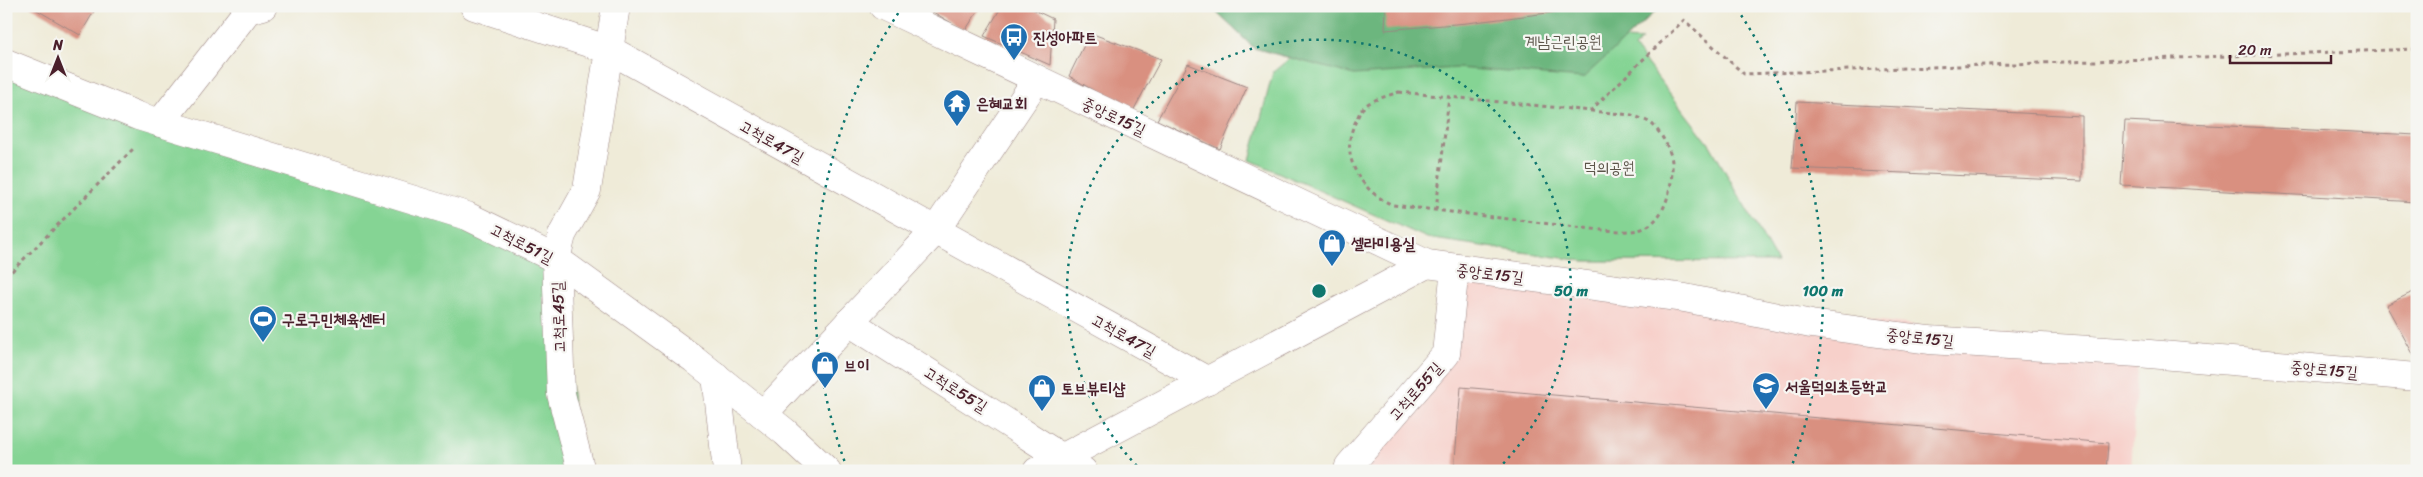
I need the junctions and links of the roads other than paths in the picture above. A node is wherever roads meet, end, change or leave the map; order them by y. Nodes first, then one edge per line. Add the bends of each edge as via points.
1 (263, 6) edge
2 (474, 6) edge
3 (616, 6) edge
4 (883, 6) edge
5 (610, 50) junction
6 (6, 63) edge
7 (1037, 79) junction
8 (160, 123) junction
9 (935, 231) junction
10 (556, 259) junction
11 (1428, 264) junction
12 (1455, 268) junction
13 (849, 322) junction
14 (716, 376) junction
15 (2417, 377) edge
16 (1208, 381) junction
17 (763, 414) junction
18 (1073, 464) edge
19 (581, 471) edge
20 (727, 471) edge
21 (827, 471) edge
22 (1037, 471) edge
23 (1348, 471) edge

1 - 8 street via 248,10
2 - 5 street
3 - 5 street, 고척로45길
4 - 7 street, 중앙로15길
5 - 9 street, 고척로47길
5 - 10 street, 고척로45길 via 587,190 562,235
6 - 8 street, 고척로51길
7 - 9 street
7 - 11 street, 중앙로15길
8 - 10 street, 고척로51길 via 467,216
9 - 13 street
9 - 16 street, 고척로47길
10 - 14 street, 고척로51길
10 - 19 street, 고척로45길 via 561,394
11 - 12 street, 중앙로15길
11 - 16 street
12 - 15 street, 중앙로15길 via 1686,298 1811,324 1929,340 2138,353
12 - 23 street, 고척로55길 via 1446,354
13 - 17 street
13 - 18 street, 고척로55길
14 - 17 street, 고척로51길
14 - 20 street
16 - 18 street
17 - 21 street, 고척로51길
18 - 22 street

